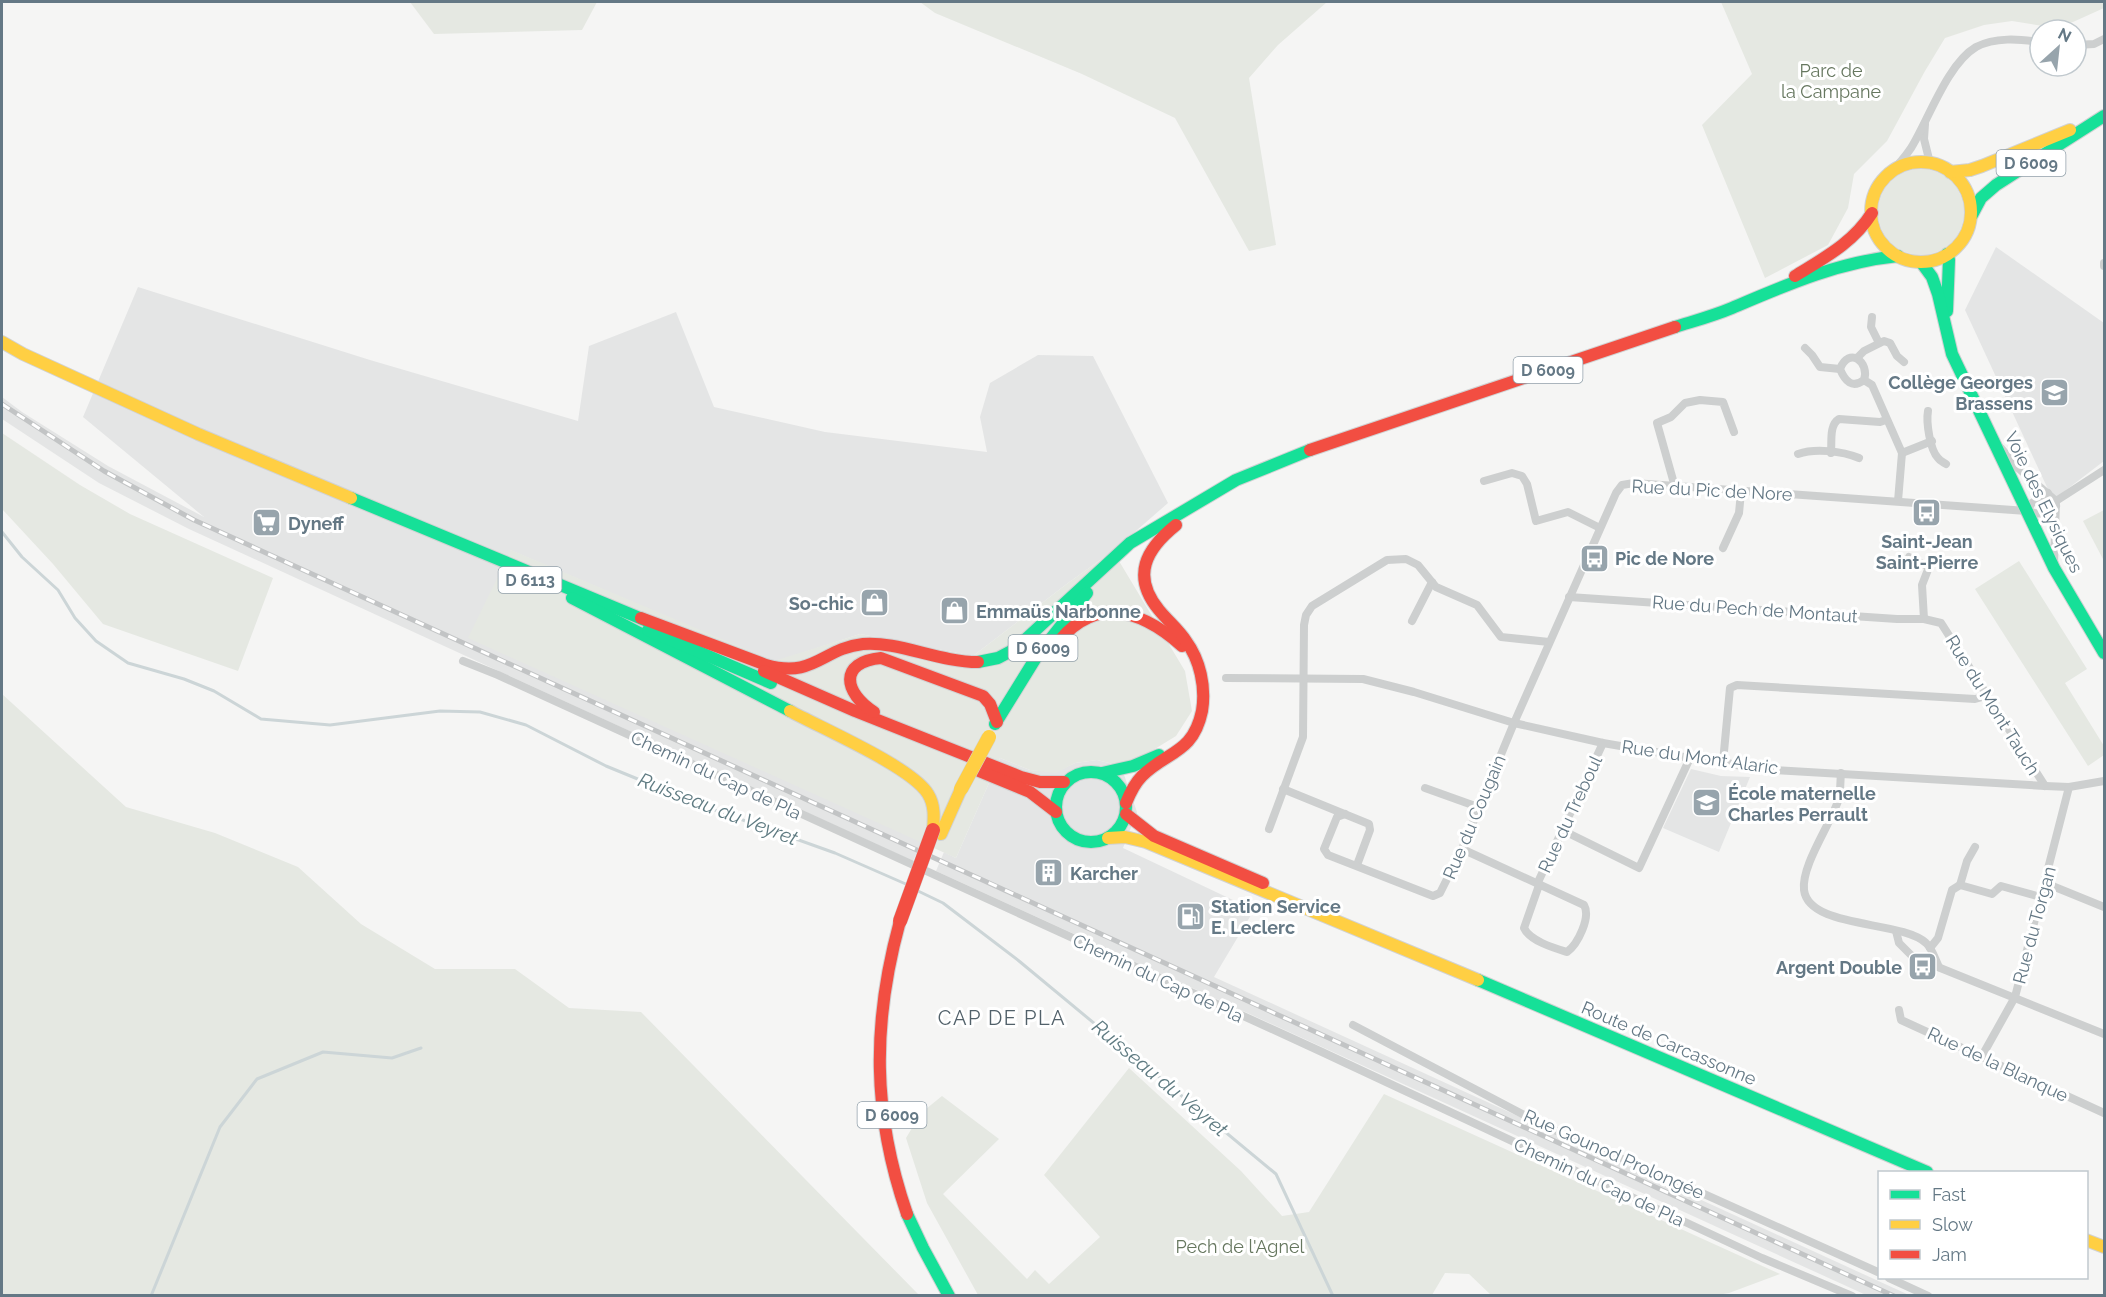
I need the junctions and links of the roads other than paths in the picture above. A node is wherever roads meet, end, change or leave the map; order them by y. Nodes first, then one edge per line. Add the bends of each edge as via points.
1 (2104, 39) edge
2 (2028, 40) edge
3 (2088, 44) edge
4 (1928, 115) junction
5 (2104, 115) edge
6 (1930, 164) junction
7 (1950, 172) junction
8 (1890, 173) junction
9 (1872, 213) junction
10 (1970, 220) junction
11 (1947, 254) junction
12 (1898, 256) junction
13 (1921, 262) junction
14 (1775, 288) junction
15 (1872, 317) dead end
16 (1947, 330) junction
17 (2, 342) edge
18 (1879, 343) junction
19 (1805, 348) dead end
20 (2, 352) edge
21 (1857, 358) junction
22 (1904, 362) dead end
23 (1840, 369) junction
24 (1864, 380) junction
25 (1928, 411) dead end
26 (1886, 420) junction
27 (1734, 432) dead end
28 (1932, 441) junction
29 (1995, 442) junction
30 (1319, 446) junction
31 (1831, 453) junction
32 (1902, 453) junction
33 (1798, 454) dead end
34 (1859, 458) dead end
35 (1946, 464) dead end
36 (2104, 470) edge
37 (1484, 481) dead end
38 (1675, 487) junction
39 (1741, 492) junction
40 (2048, 493) junction
41 (1898, 501) junction
42 (2056, 503) junction
43 (2027, 511) junction
44 (1160, 526) junction
45 (1600, 528) junction
46 (1723, 548) dead end
47 (1909, 557) dead end
48 (2054, 568) junction
49 (1432, 582) junction
50 (1569, 597) junction
51 (572, 598) junction
52 (641, 618) junction
53 (1924, 619) junction
54 (1413, 621) dead end
55 (1941, 623) joint
56 (1549, 642) junction
57 (2104, 653) edge
58 (462, 661) dead end
59 (1198, 663) junction
60 (1226, 678) dead end
61 (1304, 678) junction
62 (1986, 696) junction
63 (997, 722) junction
64 (1514, 723) junction
65 (1191, 735) junction
66 (1603, 743) junction
67 (966, 756) junction
68 (1689, 758) junction
69 (1723, 762) junction
70 (1102, 773) junction
71 (1841, 773) junction
72 (2104, 781) edge
73 (1064, 782) junction
74 (2045, 786) junction
75 (2069, 787) junction
76 (1425, 788) dead end
77 (1283, 789) junction
78 (1478, 807) junction
79 (1126, 808) junction
80 (1056, 812) junction
81 (1345, 814) junction
82 (1269, 829) dead end
83 (1562, 830) junction
84 (937, 832) junction
85 (1108, 838) junction
86 (1975, 847) dead end
87 (1462, 849) junction
88 (1356, 866) junction
89 (2045, 883) junction
90 (1539, 885) junction
91 (1960, 885) junction
92 (2041, 897) junction
93 (2104, 908) edge
94 (902, 922) junction
95 (1896, 931) junction
96 (1397, 945) junction
97 (1930, 948) junction
98 (1939, 967) junction
99 (2015, 997) junction
100 (1899, 1010) dead end
101 (1353, 1025) dead end
102 (2104, 1034) edge
103 (1982, 1056) junction
104 (2104, 1113) edge
105 (1922, 1171) edge
106 (2088, 1241) edge
107 (2104, 1247) edge
108 (1878, 1272) edge
109 (1890, 1279) edge
110 (949, 1296) edge
111 (959, 1296) edge
112 (1852, 1296) edge
113 (1928, 1296) edge

1 - 3 street
2 - 4 street via 1995,41 1976,48 1960,62
4 - 6 street via 1924,139
4 - 8 street via 1913,146
5 - 7 main road, D 6009 via 1982,166
5 - 10 main road, D 6009 via 1983,195
6 - 7 main road
6 - 8 main road via 1912,164
7 - 10 main road via 1967,192
8 - 9 main road via 1876,192
9 - 12 main road via 1882,242
9 - 14 main road, D 6009 via 1860,231 1843,245
10 - 11 main road via 1963,239
11 - 13 main road
11 - 16 main road, Voie des Elysiques
12 - 13 main road
12 - 14 main road, D 6009 via 1869,258
13 - 16 main road, Voie des Elysiques via 1932,277
14 - 30 main road, D 6009 via 1729,309
15 - 18 street via 1871,327
16 - 29 main road, Voie des Elysiques via 1952,354
17 - 52 main road, D 6113 via 198,434
18 - 21 street
18 - 22 street via 1890,343
19 - 23 street via 1820,367
20 - 51 main road, D 6113 via 146,419
21 - 23 street via 1845,360
21 - 24 street via 1866,370
23 - 24 street via 1846,382 1859,384
24 - 26 street via 1872,386
25 - 28 street via 1926,421
26 - 31 street via 1839,418 1833,425
26 - 32 street
27 - 38 street via 1723,402 1685,403 1671,417 1657,423
28 - 32 street
28 - 35 street via 1937,458
29 - 40 street
29 - 43 main road, Voie des Elysiques
30 - 44 main road, D 6009 via 1236,480
30 - 59 main road via 1219,497 1163,535 1148,551 1145,584 1152,602 1186,641
31 - 33 street
31 - 34 street
32 - 41 street
36 - 42 street
37 - 45 street via 1512,473 1522,476 1536,521 1568,512
38 - 39 street, Rue du Pic de Nore
38 - 45 street, Rue du Pic de Nore via 1622,485
39 - 41 street, Rue du Pic de Nore
39 - 46 street via 1739,513
40 - 42 street
40 - 43 street via 2032,502
41 - 43 street, Rue du Pic de Nore
42 - 43 street, Rue du Pic de Nore via 2046,514
42 - 48 street
43 - 48 main road, Voie des Elysiques
44 - 52 main road via 1130,543 1015,649 985,663 953,661 870,644 842,650 812,666 788,670
44 - 63 main road, D 6009 via 1111,567 1074,607 1032,664
45 - 50 street, Rue du Pic de Nore
47 - 53 street via 1929,567 1922,585
48 - 57 main road, Voie des Elysiques
49 - 54 street
49 - 56 street via 1477,605 1501,637
49 - 61 street via 1418,565 1406,559 1388,560 1312,606 1304,625
50 - 53 street, Rue du Pech de Montaut
50 - 56 street, Rue du Pic de Nore
51 - 80 main road, D 6113 via 1007,782 1046,801
51 - 84 main road via 901,769 927,790 934,804
52 - 67 main road, D 6113
53 - 55 street, Rue du Pech de Montaut
55 - 62 street, Rue du Mont Tauch
56 - 64 street, Rue du Pic de Nore
58 - 112 street, Chemin du Cap de Pla
59 - 63 main road via 1174,639 1141,618 1113,613 1091,616 1062,636
59 - 65 main road via 1204,696
60 - 61 street, Rue du Mont Alaric
61 - 64 street, Rue du Mont Alaric via 1363,678
61 - 77 street via 1303,736
62 - 69 street via 1975,699 1737,685 1730,688
62 - 74 street, Rue du Mont Tauch
63 - 67 main road via 983,696 952,684 881,658 868,658 854,667 850,689 864,707
63 - 84 main road, D 6009, bridge
64 - 66 street, Rue du Mont Alaric
64 - 78 street, Rue du Cougain
65 - 70 main road via 1148,760
65 - 79 main road via 1176,753 1139,778
66 - 68 street, Rue du Mont Alaric
66 - 83 street, Rue du Treboul
67 - 73 main road, D 6113 via 1021,777
68 - 69 street, Rue du Mont Alaric
68 - 83 street via 1639,868
69 - 71 street, Rue du Mont Alaric via 1755,769
70 - 73 main road via 1081,772
70 - 79 main road via 1119,784
71 - 74 street, Rue du Mont Alaric
71 - 95 street via 1839,799 1808,867 1804,892 1820,910
72 - 75 street, Rue du Mont Alaric
73 - 80 main road
74 - 75 street, Rue du Mont Alaric
75 - 89 street, Rue du Torgan
76 - 78 street
77 - 81 street
77 - 82 street
78 - 87 street, Rue du Cougain
79 - 85 main road via 1116,832
79 - 96 main road, Route de Carcassonne via 1154,836
80 - 85 main road via 1064,831 1072,837 1092,842
81 - 88 street via 1369,824
81 - 88 street, Rue du Cougain via 1337,817 1324,849 1328,855
83 - 90 street, Rue du Treboul
84 - 94 main road, D 6009, bridge
85 - 96 main road, Route de Carcassonne via 1146,842
86 - 91 street
87 - 88 street, Rue du Cougain via 1440,893 1433,896
87 - 90 street
89 - 92 street, Rue du Torgan
89 - 93 street
90 - 90 street, Rue du Treboul via 1524,928 1527,935 1567,952 1573,948 1587,910 1584,905
91 - 92 street via 1992,894 2001,886
91 - 97 street via 1952,890 1938,938
92 - 99 street, Rue du Torgan
94 - 110 main road, D 6009 via 883,998 880,1053 886,1135 909,1218
94 - 111 main road, D 6009 via 888,1027 893,1118 916,1214
95 - 97 street via 1925,942
95 - 98 street via 1899,943 1913,957
96 - 105 main road, Route de Carcassonne
97 - 98 street
98 - 99 street
99 - 102 street
99 - 103 street, Rue du Torgan
100 - 103 street, Rue de la Blanque via 1901,1020
101 - 108 street, Rue Gounod Prolongée via 1545,1126
103 - 104 street, Rue de la Blanque
106 - 107 main road
109 - 113 street

